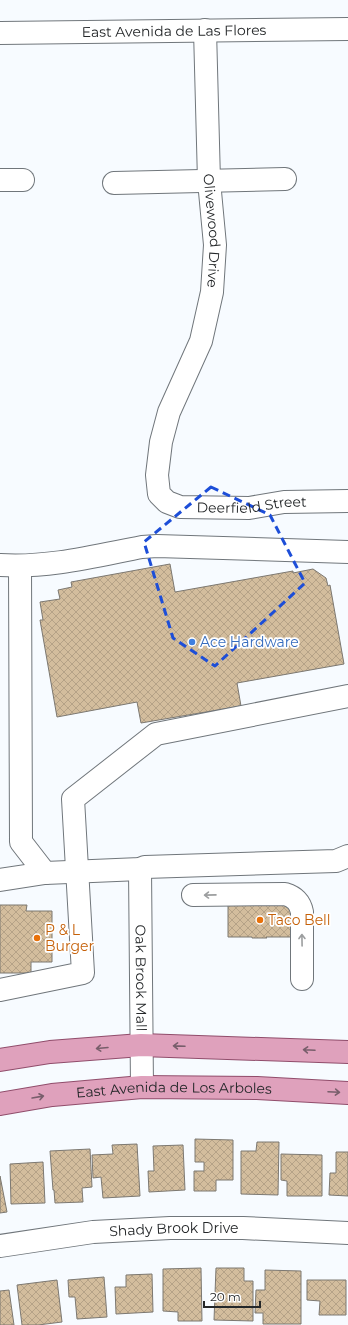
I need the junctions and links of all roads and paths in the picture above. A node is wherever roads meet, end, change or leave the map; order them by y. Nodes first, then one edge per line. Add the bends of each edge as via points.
1 (348, 29) edge
2 (204, 30) junction
3 (0, 33) edge
4 (285, 179) dead end
5 (0, 180) edge
6 (23, 180) dead end
7 (209, 181) junction
8 (114, 183) dead end
9 (159, 494) joint
10 (348, 501) edge
11 (348, 552) edge
12 (10, 565) edge
13 (348, 696) edge
14 (348, 856) edge
15 (140, 869) junction
16 (78, 871) junction
17 (45, 873) junction
18 (0, 880) edge
19 (193, 895) dead end
20 (302, 979) dead end
21 (0, 990) edge
22 (141, 1045) junction
23 (348, 1052) edge
24 (0, 1060) edge
25 (142, 1087) junction
26 (348, 1093) edge
27 (0, 1104) edge
28 (348, 1233) edge
29 (0, 1246) edge

1 - 2 street, East Avenida de Las Flores
2 - 3 street, East Avenida de Las Flores
2 - 7 street, Olivewood Drive
4 - 7 street
5 - 6 street
7 - 8 street
7 - 9 street, Olivewood Drive via 215,245 212,292 201,341 169,412 157,475
9 - 10 street, Deerfield Street via 167,502 180,507 249,508 284,502
11 - 12 street via 157,546 51,564
12 - 17 street via 21,842
13 - 16 street via 156,734 73,799
14 - 15 street via 336,861
15 - 16 street
15 - 22 street, Oak Brook Mall
16 - 17 street
16 - 21 street via 83,973
17 - 18 street
20 -> 19 street via 302,912 296,899 285,894
23 -> 22 main road
22 -> 24 main road via 50,1052
22 - 25 street, Oak Brook Mall
25 -> 26 main road, East Avenida de Los Arboles via 256,1088
27 -> 25 main road, East Avenida de Los Arboles via 52,1095
28 - 29 street, Shady Brook Drive via 244,1228 170,1228 93,1232

